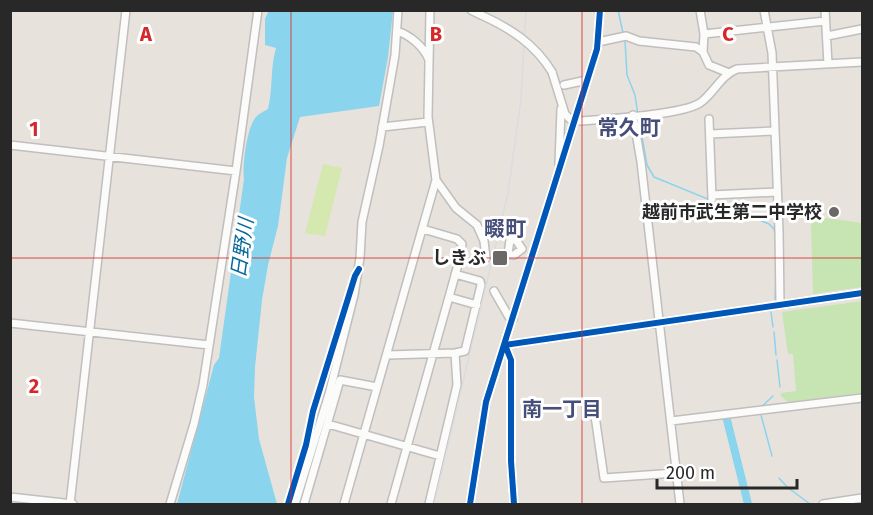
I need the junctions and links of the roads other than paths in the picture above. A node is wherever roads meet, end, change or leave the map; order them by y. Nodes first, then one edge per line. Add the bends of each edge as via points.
1 (126, 10) edge
2 (258, 10) edge
3 (398, 10) edge
4 (430, 10) edge
5 (471, 10) edge
6 (600, 10) edge
7 (700, 10) edge
8 (764, 10) edge
9 (825, 10) edge
10 (825, 21) junction
11 (766, 28) junction
12 (862, 29) edge
13 (398, 31) junction
14 (704, 34) junction
15 (826, 36) junction
16 (598, 42) junction
17 (703, 52) junction
18 (429, 62) junction
19 (862, 63) edge
20 (828, 64) junction
21 (772, 67) junction
22 (729, 73) junction
23 (587, 80) junction
24 (564, 85) dead end
25 (562, 106) junction
26 (636, 115) junction
27 (709, 119) dead end
28 (574, 120) junction
29 (428, 122) junction
30 (382, 127) junction
31 (775, 131) junction
32 (710, 134) junction
33 (10, 145) edge
34 (109, 156) junction
35 (560, 169) junction
36 (236, 171) junction
37 (436, 180) junction
38 (777, 192) junction
39 (423, 229) junction
40 (522, 249) dead end
41 (533, 252) junction
42 (486, 258) dead end
43 (455, 274) junction
44 (494, 291) dead end
45 (862, 293) edge
46 (450, 297) junction
47 (477, 305) junction
48 (780, 305) junction
49 (513, 319) junction
50 (660, 321) junction
51 (10, 322) edge
52 (90, 331) junction
53 (209, 345) junction
54 (505, 345) junction
55 (455, 353) junction
56 (434, 354) junction
57 (387, 355) junction
58 (377, 387) junction
59 (862, 398) edge
60 (594, 402) dead end
61 (671, 421) junction
62 (328, 424) junction
63 (364, 434) junction
64 (408, 446) junction
65 (440, 456) junction
66 (676, 472) junction
67 (10, 497) edge
68 (862, 498) edge
69 (71, 504) edge
70 (170, 504) edge
71 (295, 504) edge
72 (304, 504) edge
73 (344, 504) edge
74 (391, 504) edge
75 (429, 504) edge
76 (470, 504) edge
77 (514, 504) edge
78 (680, 504) edge
79 (824, 504) edge

1 - 34 street
2 - 36 street
3 - 13 street
4 - 18 street
5 - 25 street, bridge via 510,30 540,55 552,72
6 - 16 street
7 - 14 street
8 - 11 street
9 - 10 street
10 - 11 street
10 - 15 street
11 - 14 street
11 - 21 street
12 - 15 street
13 - 18 street via 422,48
13 - 30 street
14 - 17 street
15 - 20 street
16 - 17 street via 626,36 696,47
16 - 23 street
17 - 22 street via 709,65
18 - 29 street
19 - 20 street
20 - 21 street
21 - 22 street
21 - 31 street
22 - 26 street via 690,108
23 - 24 street
23 - 28 street
25 - 28 street
25 - 35 street
26 - 28 street
26 - 50 street
27 - 32 street
28 - 35 street
29 - 30 street
29 - 37 street
30 - 71 street via 362,222 354,295
31 - 32 street
31 - 38 street
32 - 38 street via 712,197
33 - 34 street
34 - 36 street
34 - 52 street
35 - 41 street
36 - 53 street
37 - 39 street
37 - 42 street via 456,208 477,225
38 - 48 street
39 - 43 street via 460,241
39 - 57 street
40 - 41 street
41 - 49 street
43 - 46 street
43 - 47 street via 480,281
44 - 49 street
45 - 48 street
46 - 47 street
46 - 56 street
47 - 55 street via 465,351
48 - 50 street
49 - 54 street
50 - 54 street
50 - 61 street
51 - 52 street
52 - 53 street
52 - 69 street
53 - 70 street via 194,424
54 - 76 street via 486,402
54 - 77 street via 512,360
55 - 56 street
55 - 65 street via 457,385
56 - 57 street
56 - 64 street
57 - 58 street
58 - 62 street via 340,380
58 - 63 street
59 - 61 street
60 - 66 street via 604,478
61 - 66 street
62 - 63 street
62 - 72 street
63 - 64 street
63 - 73 street
64 - 65 street
64 - 74 street
65 - 75 street
66 - 78 street
67 - 69 street
68 - 79 street

